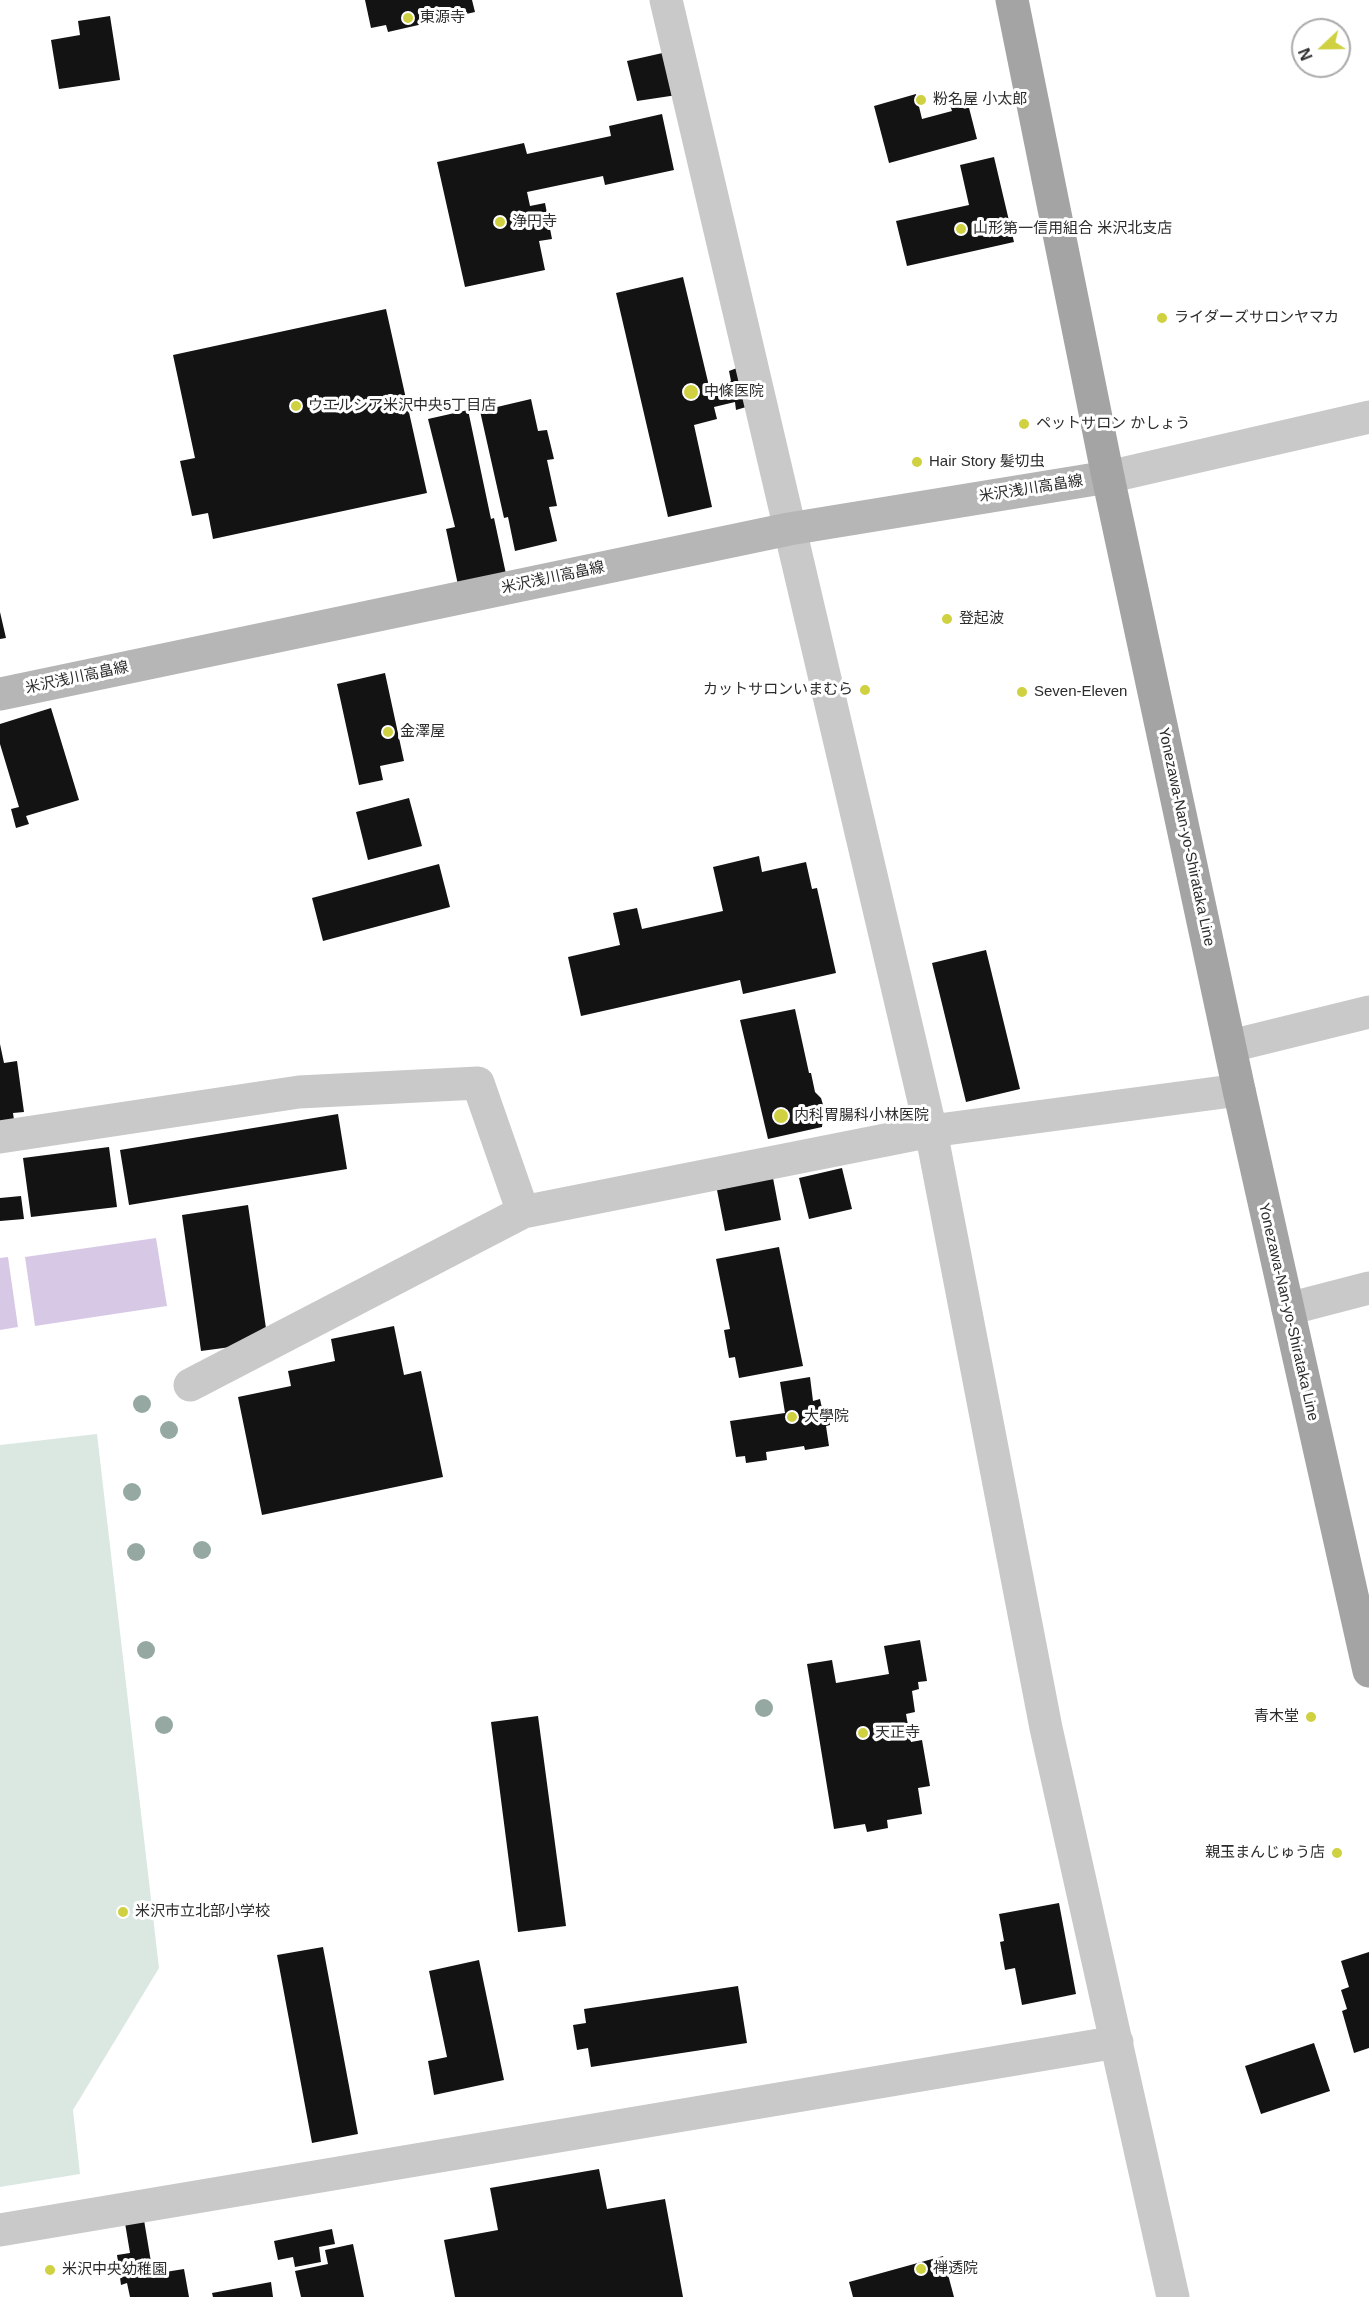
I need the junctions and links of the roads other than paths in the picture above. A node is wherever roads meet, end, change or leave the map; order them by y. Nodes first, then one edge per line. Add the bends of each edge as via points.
1 (666, 0) edge
2 (1012, 0) edge
3 (1369, 417) edge
4 (1108, 477) junction
5 (789, 529) junction
6 (0, 694) edge
7 (1369, 1012) edge
8 (1231, 1046) junction
9 (1239, 1090) junction
10 (931, 1131) junction
11 (0, 1137) edge
12 (523, 1212) junction
13 (1369, 1288) edge
14 (1288, 1309) junction
15 (190, 1385) dead end
16 (1369, 1671) edge
17 (1117, 2042) junction
18 (0, 2230) edge
19 (1173, 2297) edge

1 - 5 street
2 - 4 main road, Yonezawa-Nan-yo-Shirataka Line
3 - 4 street
4 - 5 main road, 米沢浅川高畠線
4 - 8 main road, Yonezawa-Nan-yo-Shirataka Line
5 - 6 main road, 米沢浅川高畠線
5 - 10 street
7 - 8 street
8 - 9 main road, Yonezawa-Nan-yo-Shirataka Line
9 - 10 street
9 - 14 main road, Yonezawa-Nan-yo-Shirataka Line
10 - 12 street
10 - 17 street via 1046,1728
11 - 12 street via 299,1092 478,1083
12 - 15 street
13 - 14 street
14 - 16 main road, Yonezawa-Nan-yo-Shirataka Line
17 - 18 street
17 - 19 street

